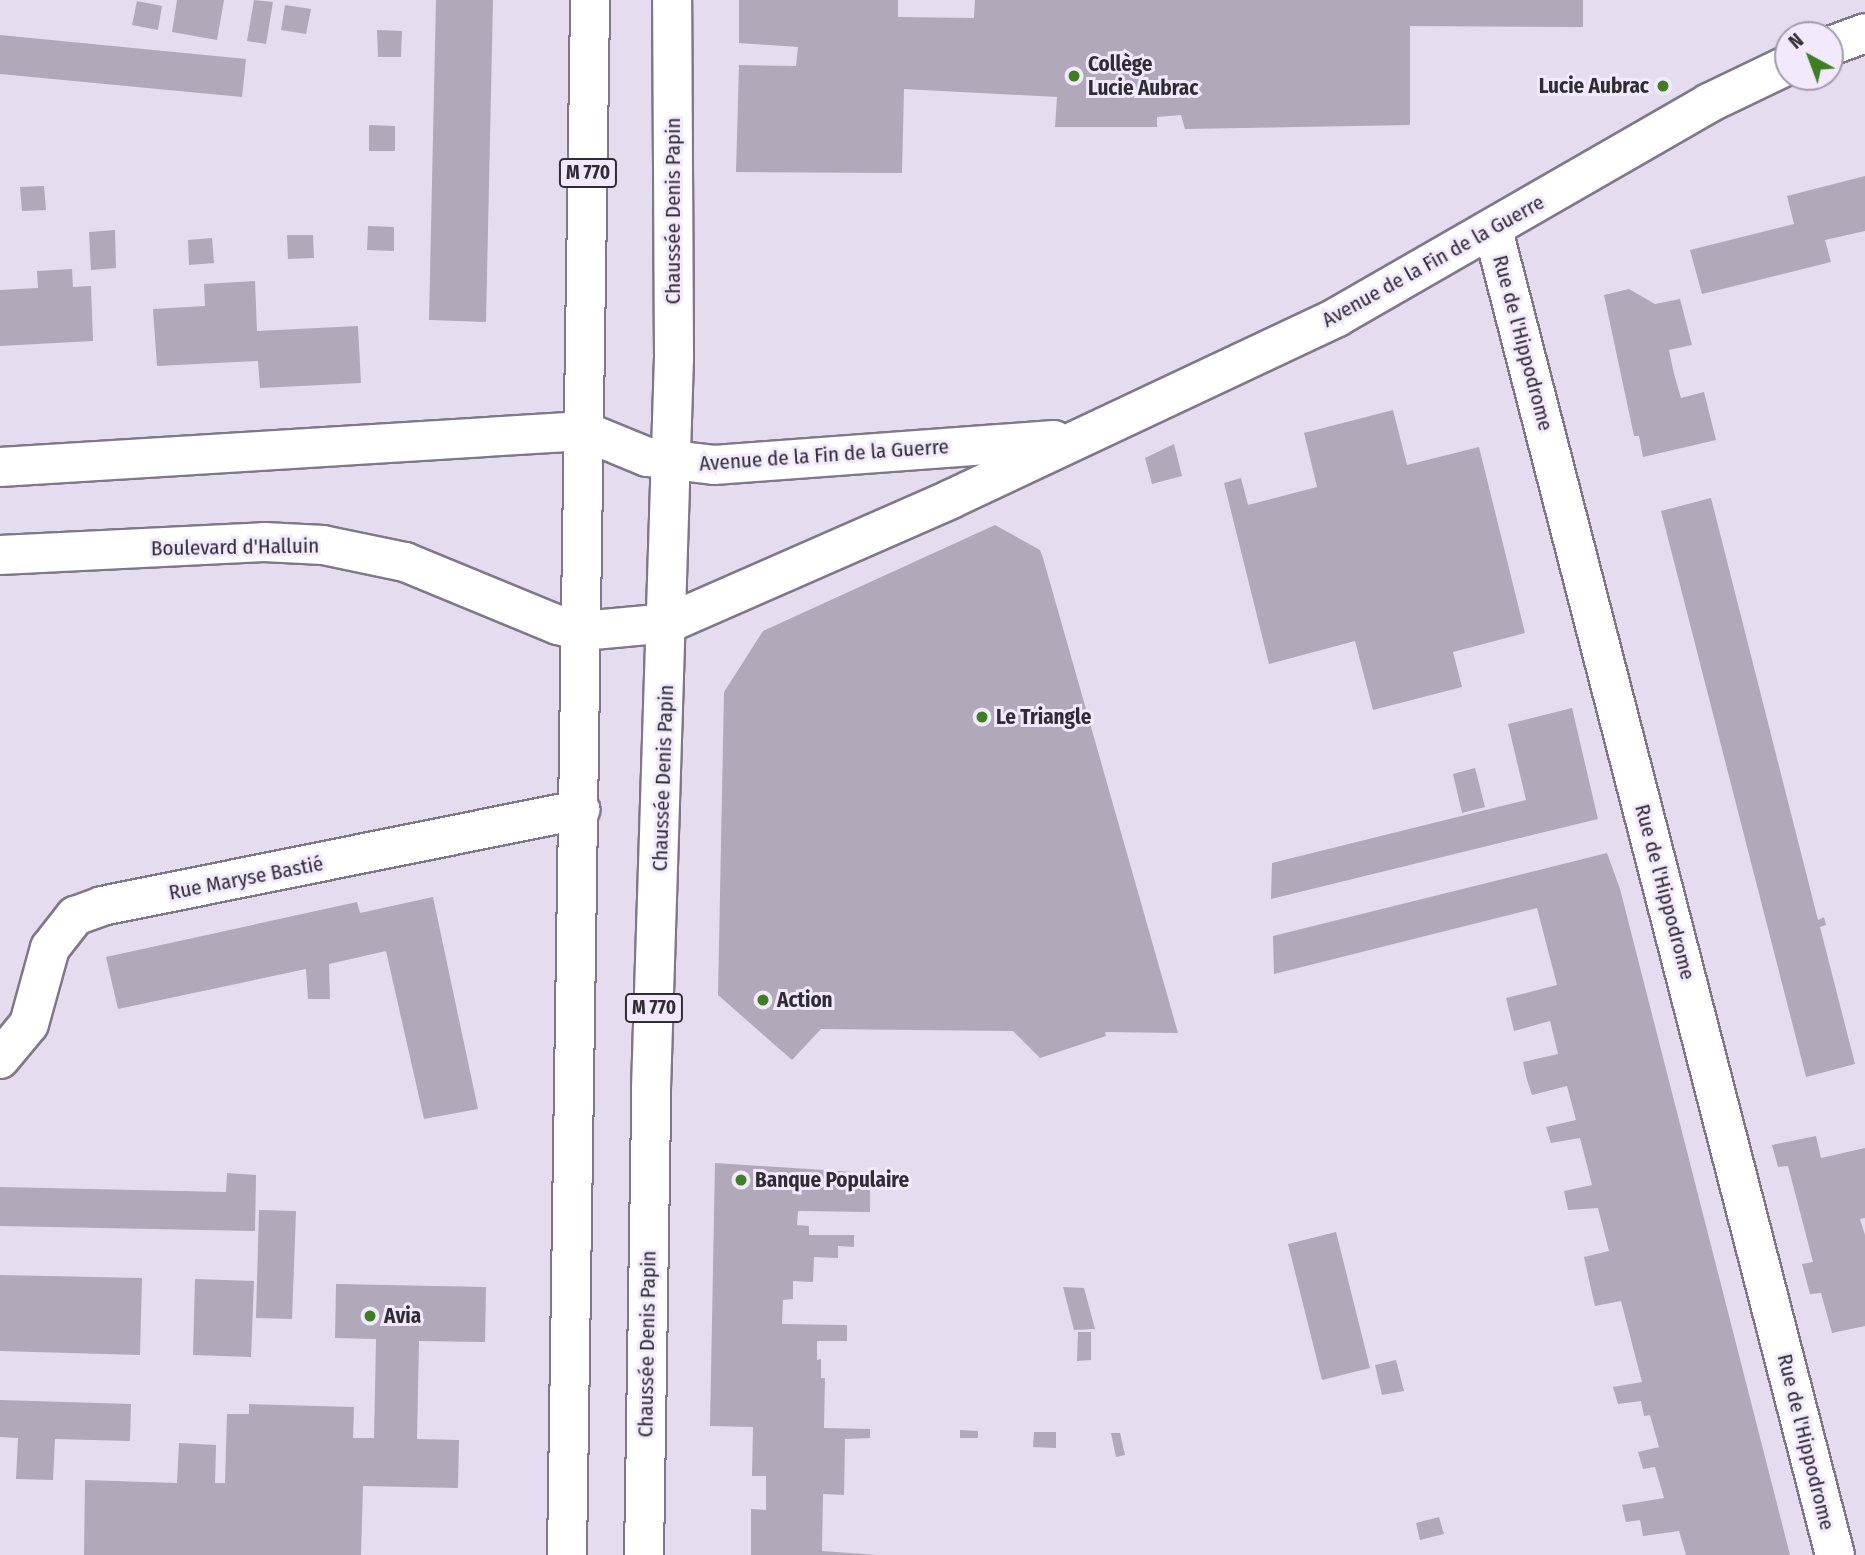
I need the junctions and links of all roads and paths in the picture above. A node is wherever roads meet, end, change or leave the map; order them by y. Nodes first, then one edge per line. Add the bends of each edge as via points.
1 (590, 0) edge
2 (672, 0) edge
3 (1865, 33) edge
4 (1844, 41) edge
5 (1774, 72) edge
6 (1493, 230) junction
7 (584, 430) junction
8 (1070, 439) junction
9 (670, 462) junction
10 (0, 467) edge
11 (0, 555) edge
12 (669, 623) junction
13 (582, 631) junction
14 (580, 810) junction
15 (0, 1059) edge
16 (567, 1555) edge
17 (643, 1555) edge
18 (1835, 1555) edge

1 - 7 main road, M 770
2 - 9 main road, Chaussée Denis Papin / M 770
3 - 4 main road
5 - 6 main road, Avenue de la Fin de la Guerre via 1709,103
6 - 8 main road, Avenue de la Fin de la Guerre via 1337,317
6 - 18 main road, Rue de l'Hippodrome
7 - 9 main road, Avenue de la Fin de la Guerre
7 - 10 main road
7 - 13 main road, M 770
8 - 9 main road, Avenue de la Fin de la Guerre via 758,463
8 - 12 main road, Avenue de la Fin de la Guerre via 951,499
9 - 12 main road, Chaussée Denis Papin / M 770
11 - 13 main road, Boulevard d'Halluin via 264,542 365,550
12 - 13 main road, Avenue de la Fin de la Guerre
12 - 17 main road, Chaussée Denis Papin / M 770 via 651,1089
13 - 14 main road, M 770
14 - 15 main road, Rue Maryse Bastié via 102,906 75,916 50,948 29,1024
14 - 16 main road, M 770

